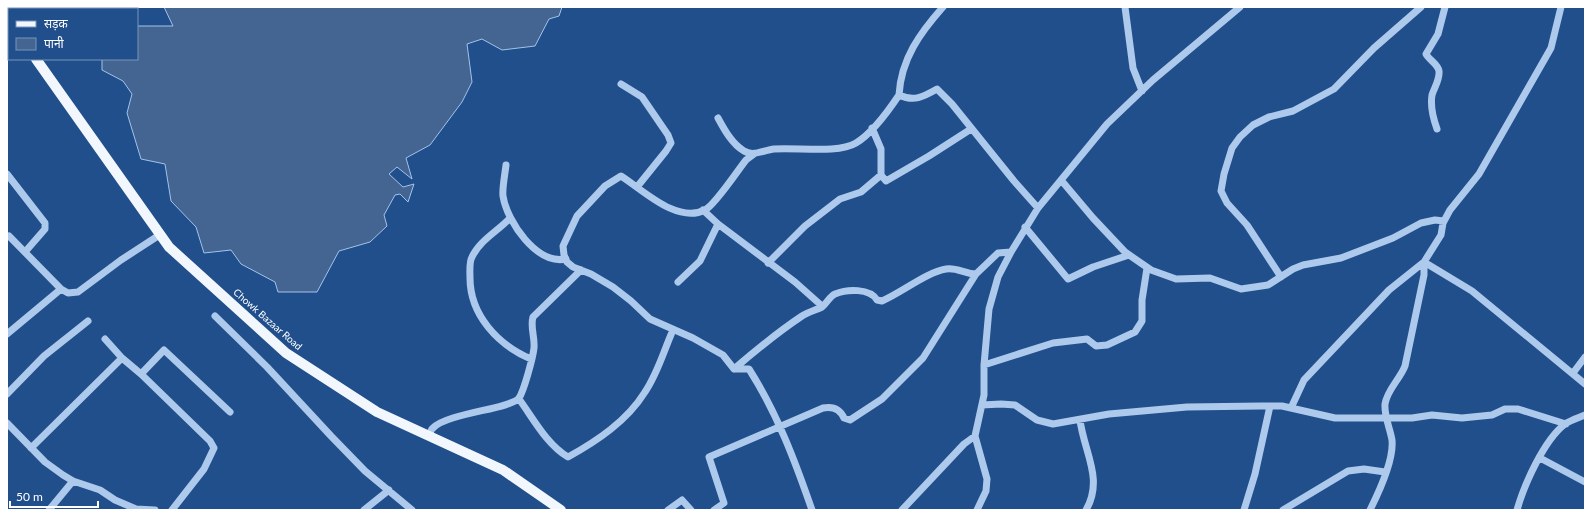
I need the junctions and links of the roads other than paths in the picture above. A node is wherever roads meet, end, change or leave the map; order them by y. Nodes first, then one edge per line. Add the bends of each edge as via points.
1 (944, 7) edge
2 (1125, 7) edge
3 (1240, 7) edge
4 (1421, 7) edge
5 (1445, 7) edge
6 (1561, 7) edge
7 (37, 60) edge
8 (621, 84) dead end
9 (1142, 91) junction
10 (898, 95) junction
11 (718, 118) dead end
12 (872, 128) junction
13 (971, 129) junction
14 (1437, 129) dead end
15 (754, 154) junction
16 (506, 166) dead end
17 (7, 174) edge
18 (881, 175) junction
19 (1061, 180) junction
20 (637, 187) junction
21 (1038, 208) junction
22 (703, 210) junction
23 (510, 218) junction
24 (1444, 221) junction
25 (718, 224) junction
26 (1025, 227) junction
27 (160, 234) junction
28 (9, 236) dead end
29 (25, 252) junction
30 (1011, 252) junction
31 (1129, 255) junction
32 (566, 260) junction
33 (1424, 262) junction
34 (768, 263) junction
35 (1147, 268) junction
36 (581, 270) junction
37 (976, 274) junction
38 (1281, 277) junction
39 (678, 282) dead end
40 (61, 289) junction
41 (822, 306) junction
42 (215, 316) dead end
43 (88, 321) dead end
44 (673, 330) junction
45 (7, 334) edge
46 (105, 339) dead end
47 (1585, 357) edge
48 (122, 358) junction
49 (531, 359) junction
50 (984, 365) junction
51 (734, 369) junction
52 (1573, 373) junction
53 (140, 374) junction
54 (1585, 384) edge
55 (7, 394) edge
56 (519, 398) junction
57 (982, 405) junction
58 (1270, 406) junction
59 (1291, 408) junction
60 (230, 412) dead end
61 (1585, 415) edge
62 (1386, 417) junction
63 (1080, 420) junction
64 (7, 423) edge
65 (1566, 424) junction
66 (780, 427) junction
67 (429, 436) junction
68 (975, 436) junction
69 (31, 448) junction
70 (1540, 458) junction
71 (1385, 472) junction
72 (73, 481) junction
73 (1585, 482) edge
74 (389, 490) junction
75 (49, 510) edge
76 (155, 510) edge
77 (172, 510) edge
78 (364, 510) edge
79 (412, 510) edge
80 (561, 510) edge
81 (668, 510) edge
82 (691, 510) edge
83 (714, 510) edge
84 (812, 510) edge
85 (902, 510) edge
86 (977, 510) edge
87 (1086, 510) edge
88 (1244, 510) edge
89 (1283, 510) edge
90 (1370, 510) edge
91 (1517, 510) edge

1 - 10 street via 928,24 911,49 903,67
2 - 9 street via 1133,68
3 - 9 street
4 - 38 street via 1374,48 1334,89 1293,111 1269,117 1253,125 1232,148 1221,191
5 - 14 street via 1438,34 1426,54 1439,71 1432,96 1432,116
6 - 24 street via 1551,48 1479,174
7 - 27 main road, Chowk Bazaar Road
8 - 20 street via 642,97 671,143
9 - 19 street via 1107,124
10 - 12 street
10 - 13 street via 908,99 921,98 937,89
11 - 15 street via 726,134 744,152
12 - 15 street via 856,143 842,149 774,149
12 - 18 street via 881,149
13 - 18 street via 886,181
13 - 21 street
15 - 22 street
16 - 23 street via 502,195
17 - 29 street via 45,223 45,229
18 - 34 street via 861,192 840,199 805,226
19 - 21 street
19 - 31 street
20 - 22 street via 670,208 693,213
20 - 32 street via 621,176 605,186 577,216 563,246
21 - 26 street
22 - 25 street
23 - 32 street via 531,245 547,257 559,261
23 - 49 street via 476,249 471,259 470,288 485,324 517,353
24 - 33 street via 1441,235
24 - 38 street via 1422,223 1393,238 1341,258 1303,265
25 - 34 street
25 - 39 street via 700,261
26 - 30 street
26 - 31 street via 1068,279 1093,267
27 - 40 street via 78,292 68,293
27 - 67 main road, Chowk Bazaar Road via 169,247 286,353 377,412
28 - 29 street
29 - 40 street
30 - 37 street via 998,253
30 - 50 street via 998,277 989,309
31 - 35 street
32 - 36 street
33 - 52 street via 1472,291
33 - 59 street via 1389,290 1304,380
33 - 62 street via 1424,275 1405,366 1385,403
34 - 41 street
35 - 38 street via 1176,279 1210,278 1241,290 1268,285
35 - 50 street via 1142,321 1135,332 1107,345 1096,346 1087,339 1053,343
36 - 44 street via 613,287 650,319
36 - 49 street via 533,317 534,348
37 - 41 street via 947,268 882,301 867,292 851,291 834,294
37 - 66 street via 923,358 882,399 850,420 844,418 837,409 830,407 814,411
40 - 45 street
41 - 51 street via 804,314 781,330
42 - 74 street via 268,367 365,471
43 - 55 street via 44,356
44 - 51 street via 723,355
44 - 56 street via 646,392 608,431 592,444 568,457 549,441
46 - 48 street
47 - 52 street
48 - 53 street
48 - 69 street
49 - 56 street
50 - 57 street
51 - 66 street via 749,369 766,396
52 - 54 street
53 - 60 street via 164,350
53 - 77 street via 214,448 204,469
56 - 67 street via 511,403 479,410 442,423 433,428
57 - 63 street via 1015,405 1037,420 1053,424
57 - 68 street
58 - 59 street
58 - 63 street via 1187,407 1109,414
58 - 88 street via 1257,467
59 - 62 street via 1335,418
61 - 65 street
62 - 65 street via 1469,417 1492,415 1505,409 1518,409
62 - 71 street via 1393,448 1392,459
63 - 87 street via 1094,476 1093,498
64 - 69 street
65 - 70 street via 1558,430
66 - 83 street via 709,458 724,503
66 - 84 street
67 - 80 main road, Chowk Bazaar Road via 503,470
68 - 85 street via 964,444
68 - 86 street via 987,479 986,491
69 - 72 street via 45,462
70 - 73 street
70 - 91 street via 1526,484
71 - 89 street via 1364,469 1348,471
71 - 90 street
72 - 75 street
72 - 76 street via 100,490 136,509
74 - 78 street
74 - 79 street
81 - 82 street via 682,500

